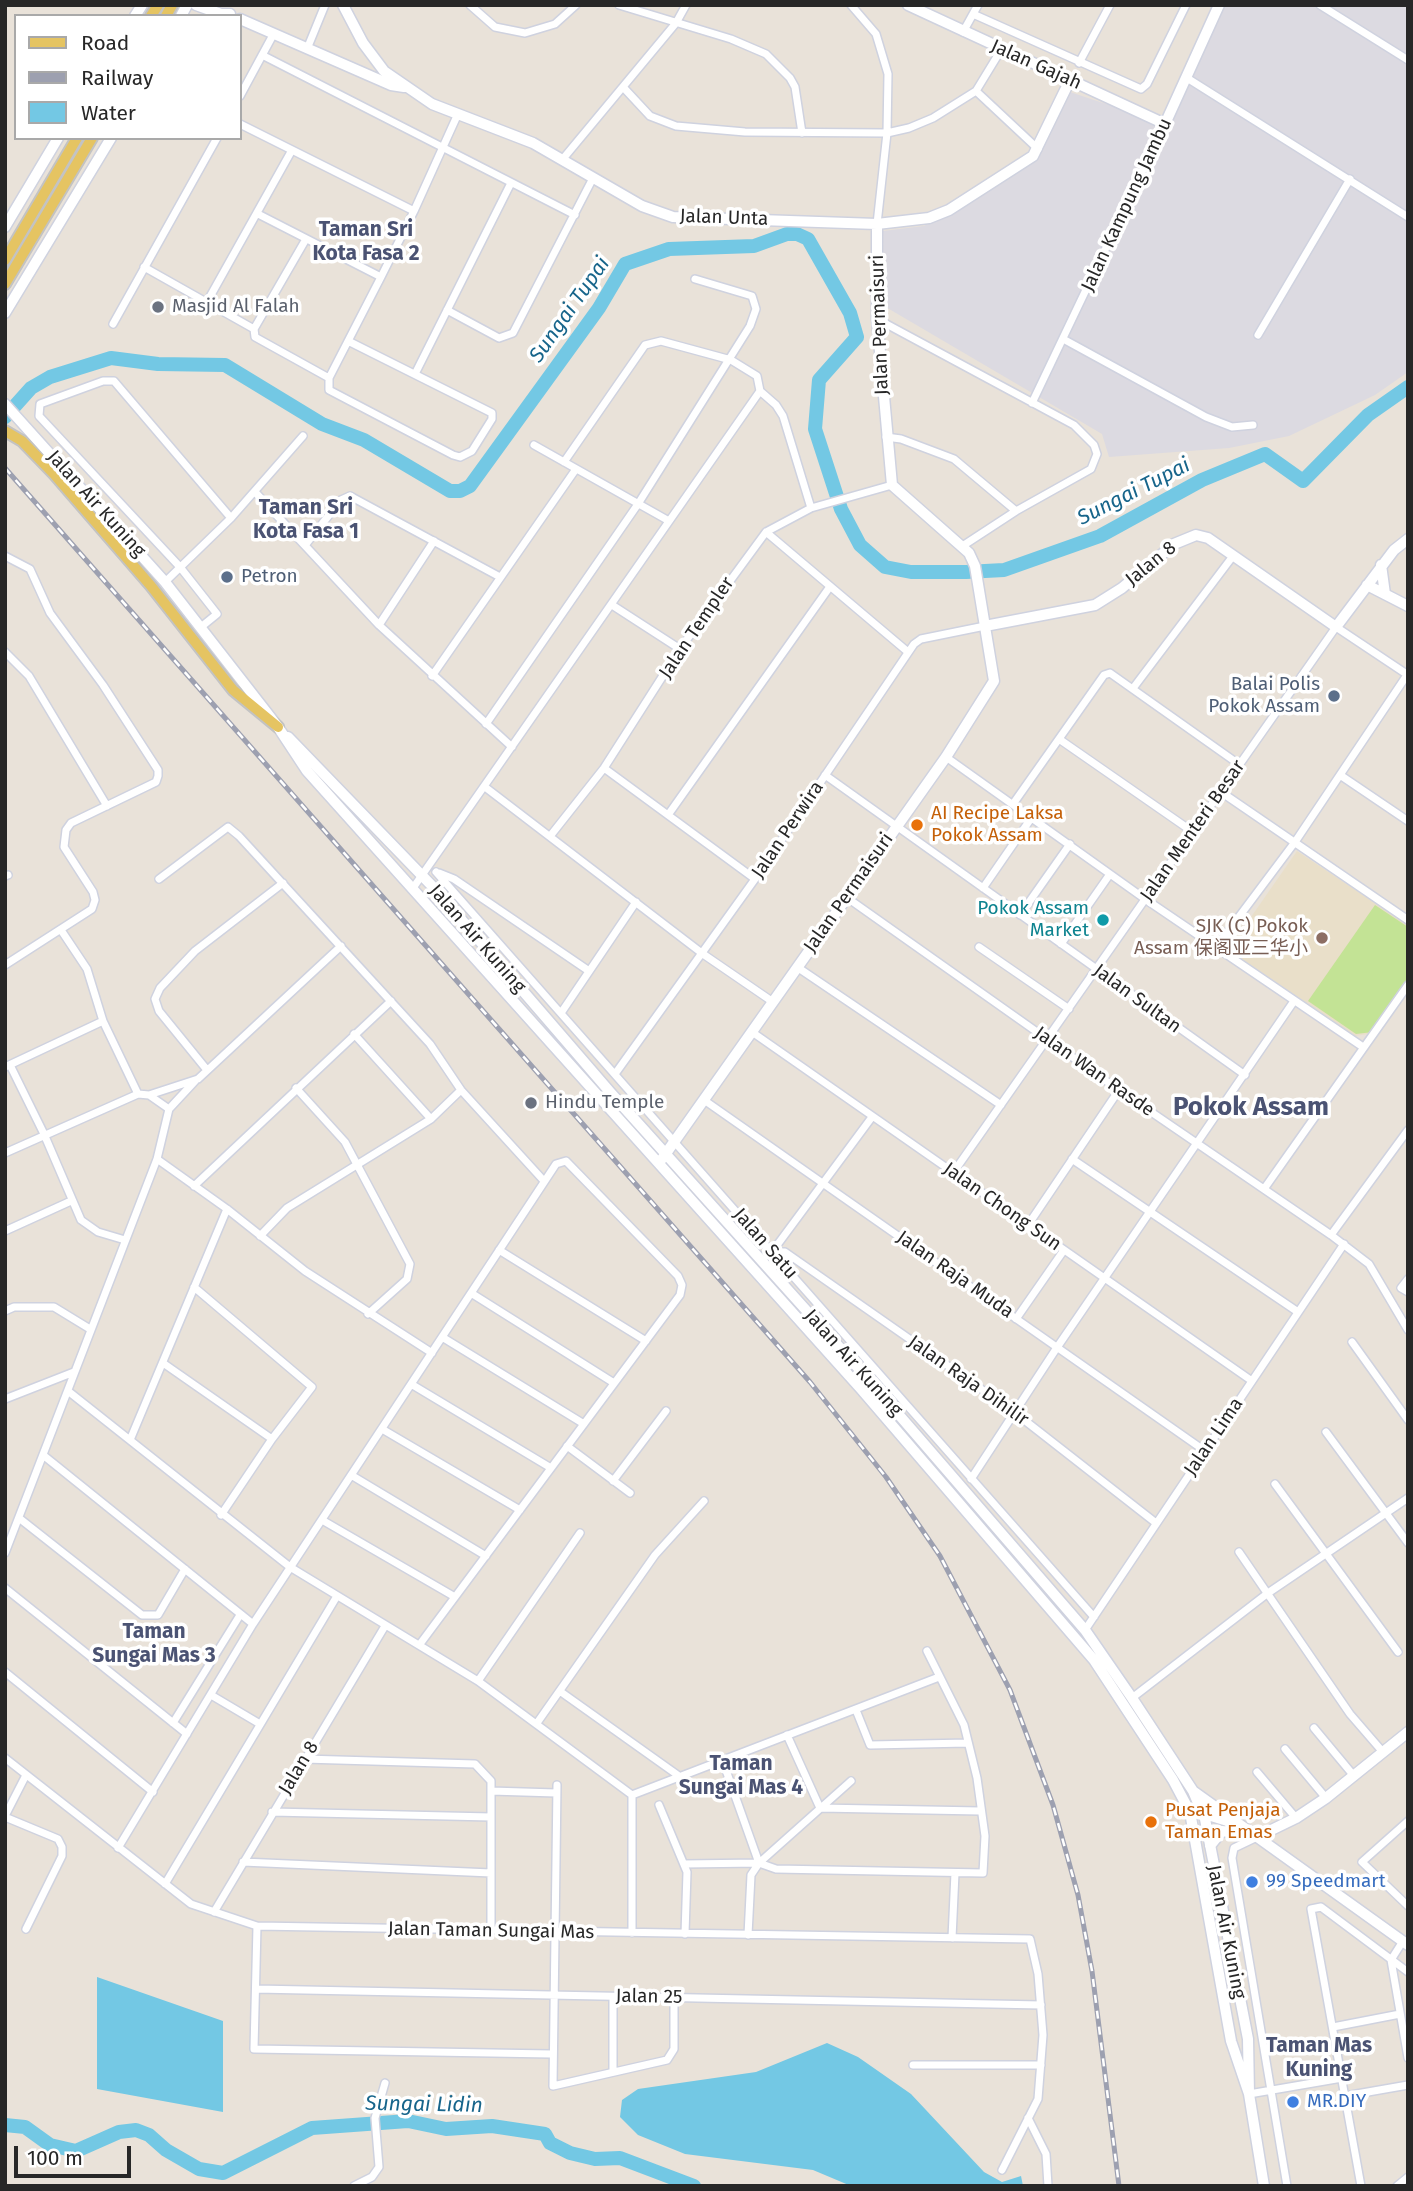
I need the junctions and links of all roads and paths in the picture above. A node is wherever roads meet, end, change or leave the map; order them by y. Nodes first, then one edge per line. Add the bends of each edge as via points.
1 (196, 5) edge
2 (326, 5) edge
3 (343, 5) edge
4 (470, 5) edge
5 (576, 5) edge
6 (619, 5) edge
7 (686, 5) edge
8 (851, 5) edge
9 (908, 5) edge
10 (978, 5) edge
11 (1110, 5) edge
12 (1186, 5) edge
13 (1219, 5) edge
14 (1320, 5) edge
15 (218, 14) edge
16 (972, 14) junction
17 (242, 20) edge
18 (676, 23) junction
19 (963, 32) junction
20 (273, 35) junction
21 (307, 49) junction
22 (1001, 50) junction
23 (262, 55) junction
24 (1408, 60) edge
25 (1079, 63) junction
26 (356, 70) junction
27 (384, 71) junction
28 (1187, 78) junction
29 (1070, 80) junction
30 (405, 87) junction
31 (623, 87) junction
32 (976, 91) junction
33 (242, 92) edge
34 (457, 116) junction
35 (1165, 124) junction
36 (242, 125) edge
37 (802, 133) junction
38 (887, 133) junction
39 (57, 140) edge
40 (76, 140) edge
41 (91, 140) edge
42 (110, 140) edge
43 (216, 140) edge
44 (443, 148) junction
45 (1038, 149) junction
46 (292, 150) junction
47 (562, 160) junction
48 (593, 178) junction
49 (1350, 180) junction
50 (511, 183) junction
51 (414, 211) junction
52 (258, 214) junction
53 (575, 215) junction
54 (1408, 217) edge
55 (877, 224) junction
56 (5, 227) edge
57 (306, 239) junction
58 (5, 260) edge
59 (144, 267) junction
60 (381, 277) junction
61 (695, 279) dead end
62 (5, 284) edge
63 (207, 302) junction
64 (6, 307) edge
65 (447, 310) junction
66 (877, 319) junction
67 (113, 324) dead end
68 (254, 328) junction
69 (1258, 335) dead end
70 (1065, 340) junction
71 (348, 341) junction
72 (731, 360) junction
73 (415, 374) junction
74 (329, 378) junction
75 (760, 391) junction
76 (1032, 402) junction
77 (5, 404) edge
78 (1254, 425) dead end
79 (5, 431) edge
80 (303, 436) dead end
81 (886, 437) junction
82 (534, 445) dead end
83 (564, 462) junction
84 (576, 469) junction
85 (892, 485) junction
86 (255, 492) junction
87 (638, 504) junction
88 (811, 508) junction
89 (1016, 511) junction
90 (231, 518) junction
91 (669, 521) junction
92 (766, 532) junction
93 (1408, 539) edge
94 (434, 541) junction
95 (306, 544) junction
96 (964, 545) junction
97 (5, 556) edge
98 (1233, 556) junction
99 (1381, 565) junction
100 (180, 567) junction
101 (500, 577) junction
102 (165, 582) junction
103 (1367, 585) junction
104 (829, 588) junction
105 (1385, 594) junction
106 (612, 605) junction
107 (1408, 606) edge
108 (379, 625) junction
109 (985, 626) junction
110 (201, 627) junction
111 (1336, 627) junction
112 (680, 649) junction
113 (5, 652) edge
114 (908, 652) junction
115 (1407, 675) edge
116 (432, 676) junction
117 (1134, 687) junction
118 (486, 724) junction
119 (278, 727) junction
120 (1059, 739) junction
121 (512, 747) junction
122 (946, 757) junction
123 (1240, 765) junction
124 (604, 768) junction
125 (825, 775) junction
126 (1340, 775) junction
127 (485, 787) junction
128 (1221, 792) junction
129 (1013, 804) junction
130 (107, 806) junction
131 (668, 815) junction
132 (1032, 817) junction
133 (1408, 821) edge
134 (896, 826) junction
135 (1193, 832) junction
136 (551, 835) junction
137 (1295, 842) junction
138 (1070, 844) junction
139 (429, 872) junction
140 (1110, 874) junction
141 (159, 878) dead end
142 (755, 879) junction
143 (283, 883) junction
144 (413, 888) junction
145 (983, 888) junction
146 (846, 897) junction
147 (1145, 899) junction
148 (636, 902) junction
149 (1020, 915) junction
150 (1408, 920) edge
151 (61, 930) junction
152 (1061, 944) junction
153 (341, 946) junction
154 (1217, 946) junction
155 (979, 947) dead end
156 (703, 954) junction
157 (5, 965) edge
158 (797, 967) junction
159 (1096, 969) junction
160 (589, 971) junction
161 (1408, 985) edge
162 (391, 1001) junction
163 (1294, 1001) junction
164 (773, 1002) junction
165 (1069, 1009) junction
166 (561, 1013) junction
167 (103, 1021) junction
168 (752, 1032) junction
169 (355, 1034) junction
170 (1047, 1039) junction
171 (1363, 1047) junction
172 (8, 1066) edge
173 (207, 1070) junction
174 (615, 1074) junction
175 (1245, 1075) junction
176 (198, 1079) junction
177 (296, 1088) junction
178 (461, 1090) junction
179 (1119, 1090) junction
180 (138, 1094) junction
181 (149, 1096) junction
182 (704, 1100) junction
183 (1001, 1105) junction
184 (170, 1109) junction
185 (872, 1116) junction
186 (431, 1119) junction
187 (1408, 1130) edge
188 (44, 1134) junction
189 (675, 1141) junction
190 (1196, 1142) junction
191 (5, 1153) edge
192 (666, 1155) junction
193 (157, 1159) junction
194 (1072, 1159) junction
195 (358, 1164) junction
196 (659, 1164) junction
197 (953, 1173) junction
198 (544, 1181) junction
199 (824, 1182) junction
200 (194, 1186) junction
201 (1264, 1189) junction
202 (71, 1201) junction
203 (227, 1209) junction
204 (1151, 1210) junction
205 (1028, 1226) junction
206 (5, 1231) edge
207 (1331, 1235) junction
208 (261, 1236) junction
209 (125, 1240) junction
210 (1344, 1244) junction
211 (499, 1250) junction
212 (1064, 1250) junction
213 (772, 1252) junction
214 (1104, 1278) junction
215 (1408, 1279) edge
216 (194, 1287) junction
217 (1408, 1292) edge
218 (471, 1293) junction
219 (5, 1311) edge
220 (1298, 1312) junction
221 (368, 1314) junction
222 (1016, 1319) junction
223 (90, 1329) junction
224 (1408, 1330) edge
225 (442, 1337) junction
226 (646, 1340) junction
227 (1352, 1342) dead end
228 (1056, 1349) junction
229 (432, 1353) junction
230 (163, 1363) junction
231 (74, 1372) junction
232 (1252, 1381) junction
233 (614, 1383) junction
234 (411, 1384) junction
235 (68, 1391) junction
236 (5, 1399) edge
237 (666, 1411) dead end
238 (1014, 1412) junction
239 (1408, 1420) edge
240 (584, 1424) junction
241 (382, 1429) junction
242 (1326, 1432) dead end
243 (272, 1439) junction
244 (130, 1440) junction
245 (567, 1446) junction
246 (1205, 1451) junction
247 (43, 1455) junction
248 (551, 1468) junction
249 (351, 1475) junction
250 (971, 1479) junction
251 (613, 1481) junction
252 (1275, 1484) dead end
253 (630, 1493) dead end
254 (1408, 1498) edge
255 (704, 1501) dead end
256 (520, 1510) junction
257 (1386, 1514) junction
258 (221, 1515) junction
259 (19, 1518) junction
260 (322, 1520) junction
261 (1156, 1523) junction
262 (580, 1533) dead end
263 (1408, 1543) edge
264 (6, 1549) edge
265 (1239, 1552) dead end
266 (1328, 1555) junction
267 (486, 1556) junction
268 (290, 1567) junction
269 (185, 1569) junction
270 (5, 1588) edge
271 (1268, 1593) junction
272 (337, 1596) junction
273 (455, 1597) junction
274 (240, 1615) junction
275 (1094, 1617) junction
276 (253, 1624) junction
277 (385, 1626) junction
278 (1085, 1630) junction
279 (420, 1644) junction
280 (927, 1651) dead end
281 (1398, 1652) dead end
282 (5, 1672) edge
283 (939, 1677) junction
284 (478, 1681) junction
285 (561, 1692) junction
286 (211, 1695) junction
287 (1132, 1698) junction
288 (856, 1710) junction
289 (173, 1723) junction
290 (537, 1723) junction
291 (260, 1724) junction
292 (1314, 1728) dead end
293 (1408, 1732) edge
294 (187, 1734) junction
295 (787, 1735) junction
296 (968, 1743) junction
297 (1285, 1749) dead end
298 (1382, 1751) junction
299 (5, 1758) edge
300 (304, 1759) junction
301 (722, 1759) junction
302 (1257, 1772) dead end
303 (26, 1776) junction
304 (679, 1776) junction
305 (1354, 1776) junction
306 (851, 1781) dead end
307 (5, 1788) edge
308 (491, 1791) junction
309 (1193, 1791) junction
310 (15, 1792) junction
311 (153, 1792) junction
312 (632, 1795) junction
313 (1326, 1798) junction
314 (659, 1805) dead end
315 (820, 1808) junction
316 (980, 1811) junction
317 (272, 1812) junction
318 (1191, 1815) junction
319 (1204, 1815) junction
320 (5, 1816) edge
321 (491, 1817) junction
322 (1296, 1818) junction
323 (1408, 1821) edge
324 (1252, 1833) junction
325 (1210, 1846) junction
326 (118, 1848) junction
327 (243, 1861) junction
328 (759, 1863) junction
329 (684, 1864) junction
330 (954, 1873) junction
331 (491, 1874) junction
332 (165, 1884) junction
333 (1408, 1906) edge
334 (214, 1912) junction
335 (257, 1926) junction
336 (26, 1929) dead end
337 (491, 1930) junction
338 (554, 1932) junction
339 (632, 1933) junction
340 (685, 1934) junction
341 (748, 1935) junction
342 (952, 1938) junction
343 (1405, 1943) edge
344 (1391, 1960) junction
345 (1408, 1972) edge
346 (256, 1989) junction
347 (554, 1996) junction
348 (613, 1997) junction
349 (674, 1998) junction
350 (1041, 2005) junction
351 (1400, 2014) junction
352 (1333, 2027) junction
353 (551, 2054) junction
354 (1408, 2058) edge
355 (913, 2065) dead end
356 (1041, 2065) junction
357 (613, 2072) junction
358 (1342, 2078) junction
359 (385, 2083) dead end
360 (1408, 2085) edge
361 (1272, 2090) junction
362 (1249, 2094) junction
363 (1345, 2096) junction
364 (1028, 2118) junction
365 (1002, 2170) dead end
366 (1408, 2177) edge
367 (354, 2186) edge
368 (1048, 2186) edge
369 (1264, 2186) edge
370 (1287, 2186) edge
371 (1361, 2186) edge
372 (1397, 2186) edge

1 - 15 main road
2 - 21 street
3 - 27 main road, Jalan Unta
4 - 5 street via 495,27 525,33 555,24
6 - 18 street
7 - 18 street
8 - 38 street via 876,34 883,52 888,74
9 - 19 main road, Jalan Gajah
10 - 16 street
11 - 25 street
12 - 25 street, Jalan Gajah via 1147,84 1140,89
13 - 28 main road, Jalan Kampung Jambu
14 - 24 street
16 - 19 street
16 - 25 street, Jalan Gajah
17 - 20 main road
18 - 31 street
18 - 37 street via 753,47 780,66 795,87
19 - 22 main road, Jalan Gajah
20 - 21 main road
20 - 23 street
21 - 26 main road
22 - 29 main road, Jalan Gajah
22 - 32 street
23 - 33 street
23 - 44 street
26 - 27 main road
26 - 30 main road
27 - 30 main road, Jalan Unta
28 - 35 main road, Jalan Kampung Jambu
28 - 49 street
29 - 35 main road, Jalan Gajah
29 - 45 main road, Jalan Unta
30 - 34 main road, Jalan Unta
31 - 37 street via 650,116 676,126
31 - 47 street
32 - 38 street via 933,118
32 - 45 street
34 - 44 street
34 - 47 main road, Jalan Unta via 513,134
35 - 70 street, Jalan Kampung Jambu
36 - 46 street
37 - 38 street
38 - 55 street
39 - 56 main road
40 - 58 main road
41 - 62 main road
42 - 64 main road
43 - 59 street
44 - 50 street
44 - 51 street
45 - 55 main road, Jalan Unta via 949,210 929,218
46 - 51 street
46 - 52 street
47 - 48 main road, Jalan Unta
48 - 53 street
48 - 55 main road, Jalan Unta via 642,206 673,217
49 - 54 street
49 - 69 street
50 - 53 street
50 - 65 street
51 - 60 street
52 - 57 street
52 - 63 street
53 - 65 street via 513,333 499,338
55 - 66 main road, Jalan Permaisuri
57 - 60 street
57 - 68 street
59 - 63 street
59 - 67 street
60 - 71 street
61 - 72 street via 755,300 750,326
63 - 68 street
65 - 73 street
66 - 76 street
66 - 81 main road, Jalan Permaisuri
68 - 74 street via 255,337
70 - 76 street, Jalan Kampung Jambu
70 - 78 street via 1206,417 1233,427
71 - 73 street
71 - 74 street
72 - 75 street via 751,370
72 - 83 street via 661,341 645,345
72 - 87 street
73 - 74 street via 492,413 472,451 453,455 329,390
75 - 88 street via 783,416
75 - 91 street
76 - 89 street via 1085,434 1094,445 1096,461 1081,477
77 - 102 main road, Jalan Air Kuning
79 - 119 main road via 36,454 151,586 233,690
80 - 86 street
81 - 85 main road, Jalan Permaisuri
81 - 89 street via 954,459
82 - 83 street
83 - 84 street
84 - 87 street
84 - 101 street
85 - 88 street, Jalan Templer
85 - 96 main road, Jalan Permaisuri
86 - 90 street
86 - 95 street
87 - 91 street
87 - 118 street
88 - 92 street, Jalan Templer
89 - 96 street
90 - 100 street
90 - 100 street via 114,381 44,400 38,416
91 - 106 street
92 - 104 street
92 - 112 street, Jalan Templer
93 - 99 main road
94 - 95 street via 350,496 341,500
94 - 101 street
94 - 108 street
95 - 108 street
96 - 109 main road, Jalan Permaisuri via 975,566
97 - 130 street via 30,569 50,613 158,770 156,782
98 - 109 main road, Jalan 8 via 1208,538 1185,538 1095,605
98 - 111 main road, Jalan 8
98 - 117 street
99 - 103 main road
99 - 105 main road
100 - 102 street
100 - 110 street via 217,614
101 - 116 street
102 - 110 main road, Jalan Air Kuning
103 - 105 main road
103 - 111 main road
104 - 114 street
104 - 131 street
105 - 107 main road
106 - 112 street
106 - 121 street
108 - 116 street
109 - 114 street, Jalan Perwira via 921,639
109 - 122 main road, Jalan Permaisuri via 993,681
110 - 119 main road, Jalan Air Kuning
111 - 115 street
111 - 123 street, Jalan Menteri Besar
112 - 124 street, Jalan Templer
113 - 130 street via 29,676
114 - 125 street, Jalan Perwira
115 - 126 street
116 - 118 street
117 - 120 street via 1110,673 1104,675
117 - 123 street
118 - 121 street
119 - 139 main road, Jalan Air Kuning
119 - 144 main road, Jalan Air Kuning via 307,771
120 - 129 street
120 - 135 street
121 - 127 street
122 - 129 street
122 - 134 main road, Jalan Permaisuri
123 - 128 street, Jalan Menteri Besar
124 - 131 street
124 - 136 street, Jalan Templer
125 - 134 street, Jalan Sultan
125 - 142 street, Jalan Perwira
126 - 133 street
126 - 137 street
127 - 136 street
127 - 139 street
128 - 135 street, Jalan Menteri Besar
128 - 137 street
129 - 132 street
130 - 151 street via 71,823 66,830 64,847 93,891 94,900 92,909
131 - 142 street
132 - 138 street
132 - 145 street
134 - 145 street, Jalan Sultan
134 - 146 main road, Jalan Permaisuri
135 - 147 street, Jalan Menteri Besar
136 - 148 street
137 - 150 street
137 - 154 street
138 - 140 street
138 - 149 street
139 - 144 street
139 - 160 street via 454,879
139 - 166 street, Jalan Satu
139 - 192 main road, Jalan Air Kuning
140 - 147 street
140 - 152 street
141 - 143 street via 228,827
142 - 156 street, Jalan Perwira
143 - 153 street
143 - 173 street via 195,951 155,999 159,1011
144 - 196 main road, Jalan Air Kuning
145 - 149 street, Jalan Sultan
146 - 158 main road, Jalan Permaisuri
146 - 170 street, Jalan Wan Rasde
147 - 154 street
147 - 159 street, Jalan Menteri Besar
148 - 156 street
148 - 160 street
149 - 152 street, Jalan Sultan
151 - 157 street
151 - 167 street via 87,969
152 - 159 street, Jalan Sultan
153 - 162 street
153 - 173 street
154 - 163 street
155 - 165 street
156 - 164 street
156 - 174 street, Jalan Perwira
158 - 164 main road, Jalan Permaisuri
158 - 183 street
159 - 165 street, Jalan Menteri Besar
159 - 175 street, Jalan Sultan
160 - 166 street
161 - 171 street
162 - 169 street
162 - 178 street via 430,1044
163 - 171 street
163 - 175 street
164 - 168 main road, Jalan Permaisuri
165 - 170 street, Jalan Menteri Besar
166 - 174 street, Jalan Satu
167 - 172 street
167 - 180 street
168 - 182 main road, Jalan Permaisuri
168 - 185 street, Jalan Chong Sun
169 - 177 street
169 - 186 street
170 - 179 street, Jalan Wan Rasde
170 - 183 street, Jalan Menteri Besar
171 - 201 street
172 - 188 street
173 - 176 street
174 - 189 street, Jalan Satu
175 - 190 street
176 - 181 street
176 - 184 street
177 - 195 street via 339,1134
177 - 200 street
178 - 186 street
178 - 198 street
179 - 190 street, Jalan Wan Rasde
179 - 194 street
180 - 181 street
180 - 188 street
181 - 184 street
182 - 189 main road, Jalan Permaisuri
182 - 199 street, Jalan Raja Muda
183 - 197 street, Jalan Menteri Besar
184 - 193 street
185 - 197 street, Jalan Chong Sun
185 - 199 street
186 - 195 street
187 - 207 street
188 - 191 street
188 - 202 street
189 - 192 main road, Jalan Permaisuri
189 - 213 street, Jalan Satu
190 - 201 street, Jalan Wan Rasde
190 - 204 street
192 - 196 main road, Jalan Permaisuri
192 - 278 main road, Jalan Air Kuning via 868,1378
193 - 200 street
193 - 209 street
194 - 204 street
194 - 205 street
195 - 208 street via 287,1208
195 - 221 street via 410,1264 407,1279
196 - 318 main road, Jalan Air Kuning via 1082,1644 1173,1780
197 - 205 street, Jalan Chong Sun
198 - 211 street
198 - 226 street via 560,1161 572,1165 678,1276 680,1295
199 - 213 street
199 - 222 street, Jalan Raja Muda
200 - 203 street
201 - 207 street, Jalan Wan Rasde
202 - 206 street
202 - 209 street via 88,1227
203 - 208 street
203 - 216 street
204 - 214 street
204 - 220 street
205 - 212 street, Jalan Chong Sun
207 - 210 street, Jalan Wan Rasde
208 - 221 street
209 - 223 street
210 - 220 street, Jalan Lima
210 - 224 street, Jalan Wan Rasde via 1369,1264
211 - 218 street
211 - 226 street
212 - 214 street, Jalan Chong Sun
212 - 222 street
213 - 238 street, Jalan Raja Dihilir via 785,1252
213 - 250 street, Jalan Satu
214 - 228 street
214 - 232 street, Jalan Chong Sun
215 - 217 street via 1401,1288
216 - 230 street
216 - 243 street via 312,1387
218 - 225 street
218 - 233 street
219 - 223 street via 54,1307
220 - 232 street, Jalan Lima
221 - 229 street
222 - 228 street, Jalan Raja Muda
223 - 231 street
225 - 229 street
225 - 240 street
226 - 233 street
227 - 239 street
228 - 238 street
228 - 246 street, Jalan Raja Muda
229 - 234 street
230 - 243 street
230 - 244 street
231 - 235 street
231 - 236 street
232 - 246 street, Jalan Lima
233 - 240 street
234 - 241 street
234 - 248 street
235 - 244 street
235 - 247 street
237 - 251 street
238 - 250 street
238 - 261 street, Jalan Raja Dihilir
240 - 245 street
241 - 249 street
241 - 256 street
242 - 257 street
243 - 258 street
244 - 258 street
245 - 248 street
245 - 251 street
246 - 261 street, Jalan Lima
247 - 259 street
247 - 269 street
248 - 256 street
249 - 260 street
249 - 267 street
250 - 275 street, Jalan Satu
251 - 253 street
252 - 266 street
254 - 257 street
255 - 285 street via 655,1555
256 - 267 street
257 - 263 street
257 - 266 street
258 - 268 street
259 - 264 street
259 - 269 street via 151,1618 158,1615
260 - 268 street
260 - 273 street
261 - 275 street, Jalan Lima
262 - 284 street
265 - 271 street
266 - 271 street
266 - 281 street
267 - 273 street
268 - 272 street
268 - 276 street
269 - 274 street
270 - 289 street
271 - 287 street
271 - 298 street
272 - 277 street
272 - 291 street
273 - 279 street
274 - 276 street
274 - 289 street
275 - 278 street, Jalan Lima
276 - 286 street
277 - 279 street
277 - 300 street, Jalan 8
278 - 287 main road, Jalan Air Kuning
279 - 284 street
280 - 283 street
282 - 311 street
283 - 288 street
283 - 296 street via 964,1725
284 - 290 street
285 - 290 street
285 - 304 street
286 - 291 street
286 - 294 street
287 - 309 main road, Jalan Air Kuning
288 - 295 street
288 - 296 street via 870,1745
289 - 294 street
290 - 312 street
291 - 332 street
292 - 305 street
293 - 298 main road
294 - 311 street
295 - 301 street
295 - 315 street
296 - 316 street
297 - 313 street
298 - 305 main road
299 - 303 street, Jalan Taman Sungai Mas
300 - 308 street via 475,1764 491,1781
300 - 317 street, Jalan 8
301 - 304 street
301 - 328 street
302 - 322 street
303 - 310 street
303 - 326 street, Jalan Taman Sungai Mas
304 - 312 street
305 - 313 main road
306 - 315 street
307 - 310 street
308 - 321 street
308 - 338 street via 556,1789
309 - 319 main road, Jalan Air Kuning
309 - 324 main road
310 - 320 street
311 - 326 street
312 - 339 street
313 - 322 main road
314 - 329 street
315 - 316 street
315 - 328 street
316 - 330 street via 986,1856 983,1873
317 - 321 street
317 - 327 street, Jalan 8
318 - 319 main road
318 - 362 main road, Jalan Air Kuning via 1231,2041
319 - 324 main road
319 - 325 main road, Jalan Air Kuning
320 - 336 street via 58,1839 62,1847 62,1856
321 - 331 street
322 - 324 main road
323 - 333 street via 1362,1862
324 - 325 main road via 1222,1831
324 - 343 main road
324 - 361 street via 1234,1848 1233,1858
325 - 362 main road, Jalan Air Kuning via 1248,2039
326 - 332 street, Jalan Taman Sungai Mas
327 - 331 street
327 - 334 street, Jalan 8
328 - 329 street
328 - 330 street via 776,1869
328 - 341 street via 751,1875
329 - 340 street
330 - 342 street
331 - 337 street
332 - 334 street, Jalan Taman Sungai Mas via 191,1904
334 - 335 street, Jalan Taman Sungai Mas
335 - 337 street, Jalan Taman Sungai Mas
335 - 346 street
337 - 338 street, Jalan Taman Sungai Mas
338 - 339 street, Jalan Taman Sungai Mas
338 - 347 street
339 - 340 street, Jalan Taman Sungai Mas
340 - 341 street, Jalan Taman Sungai Mas
341 - 342 street, Jalan Taman Sungai Mas
342 - 350 street, Jalan Taman Sungai Mas via 1030,1939
343 - 344 street
344 - 345 street
344 - 351 street
344 - 352 street via 1321,1907 1311,1909
346 - 347 street, Jalan 25
346 - 353 street via 254,2049
347 - 348 street, Jalan 25
347 - 353 street
348 - 349 street, Jalan 25
348 - 357 street
349 - 350 street, Jalan 25
349 - 357 street via 671,2057
350 - 356 street
351 - 352 street
351 - 354 street
352 - 358 street
353 - 357 street via 553,2086
355 - 356 street
356 - 364 street via 1038,2099
358 - 361 street
358 - 363 street
359 - 367 street via 375,2118 378,2172
360 - 363 street
361 - 362 street
361 - 370 street
362 - 369 main road, Jalan Air Kuning
363 - 371 street
364 - 365 street
364 - 368 street via 1046,2154
366 - 372 street

